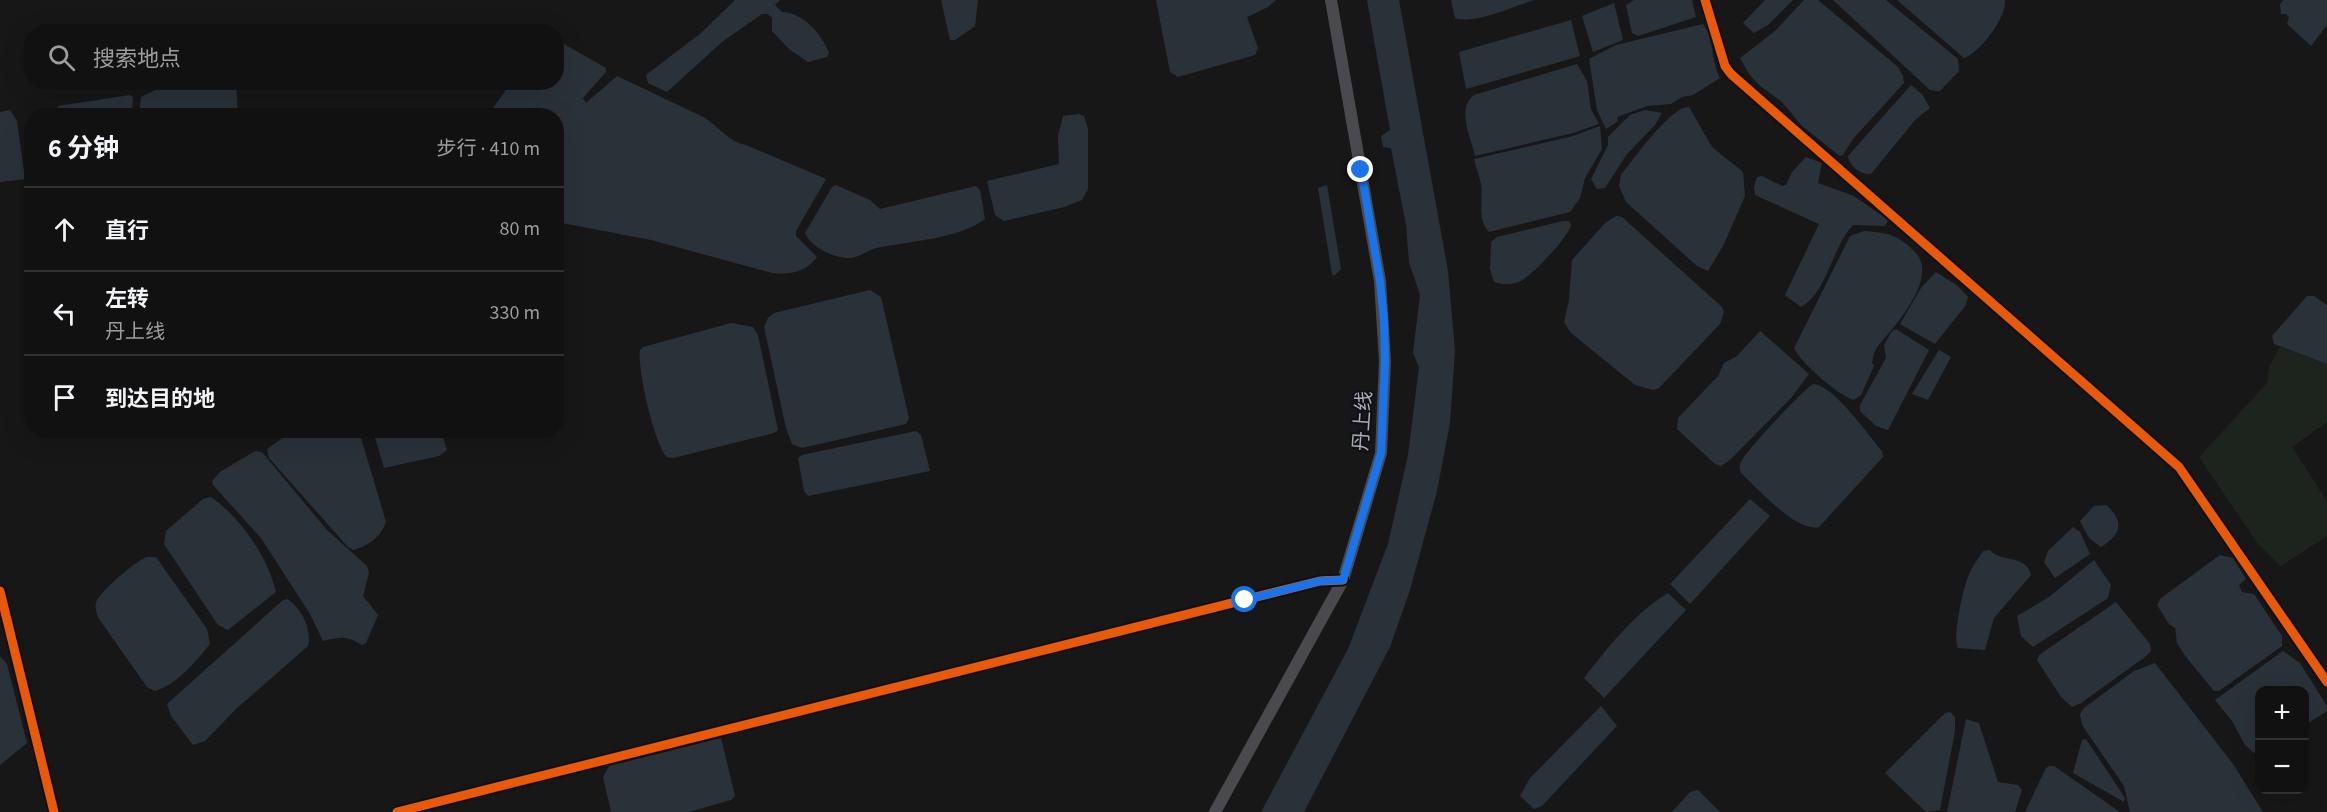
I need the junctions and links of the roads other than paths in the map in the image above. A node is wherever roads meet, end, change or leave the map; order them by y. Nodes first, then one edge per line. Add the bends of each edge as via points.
1 (1330, 0) edge
2 (1705, 0) edge
3 (1343, 580) junction
4 (0, 591) edge
5 (2327, 682) edge
6 (54, 812) edge
7 (397, 812) edge
8 (1215, 812) edge

1 - 3 main road, 丹上线 via 1380,281 1385,361 1381,453
2 - 5 street via 1725,66 1731,74 2179,467
3 - 7 street via 1320,581
3 - 8 main road, 丹上线
4 - 6 street

